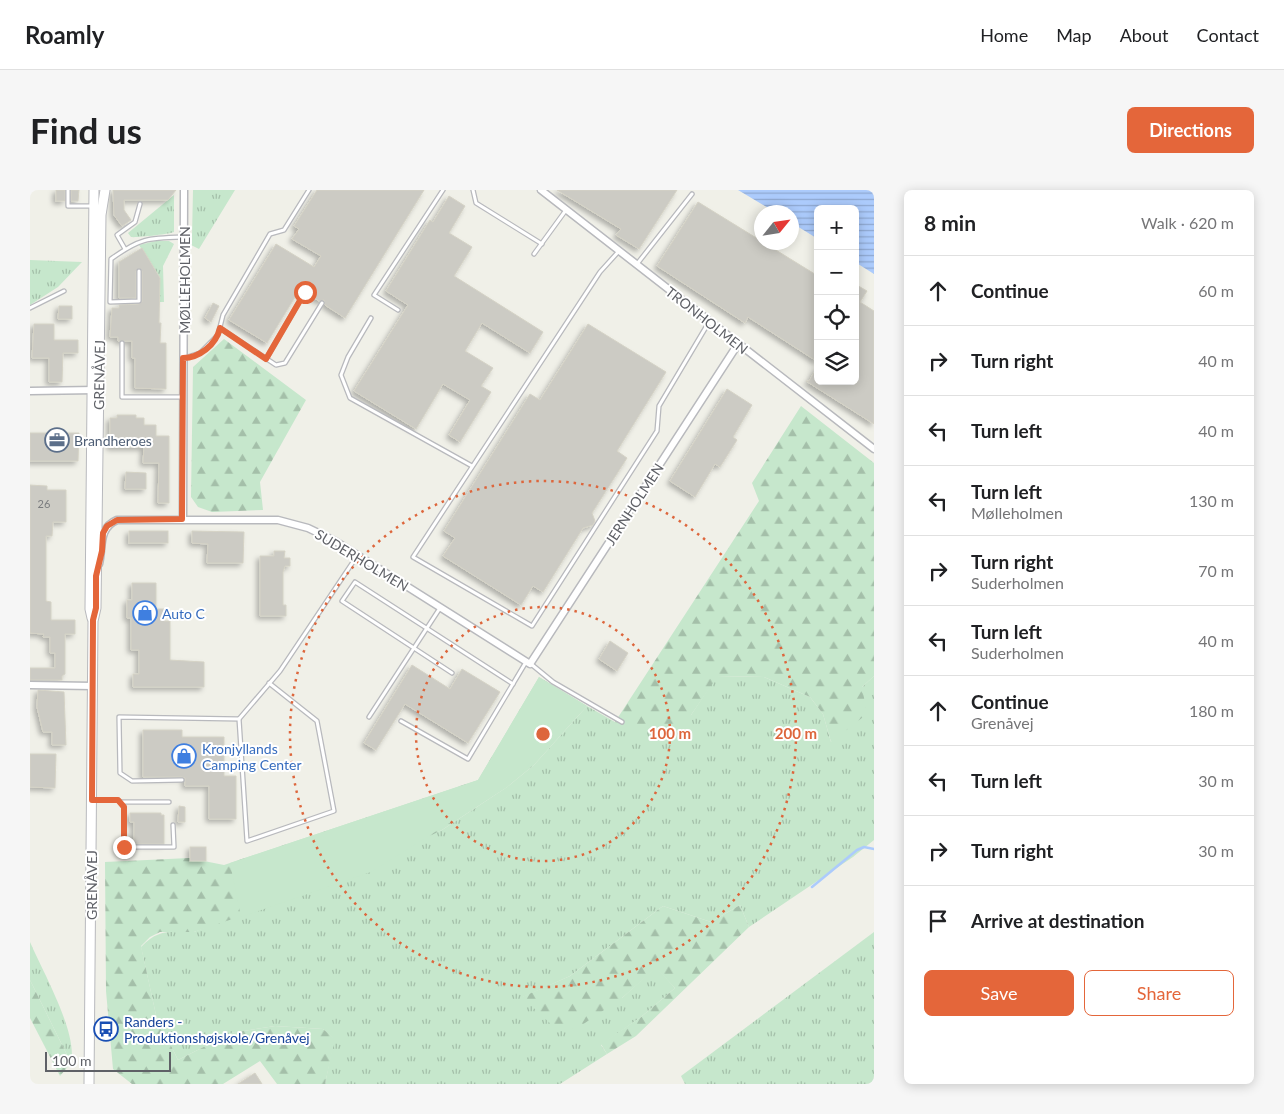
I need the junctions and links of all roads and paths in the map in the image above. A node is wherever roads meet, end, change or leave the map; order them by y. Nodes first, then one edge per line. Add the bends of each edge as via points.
1 (68, 190) edge
2 (94, 190) edge
3 (105, 190) edge
4 (184, 190) edge
5 (309, 190) edge
6 (443, 190) edge
7 (473, 190) edge
8 (542, 190) edge
9 (692, 194) dead end
10 (140, 204) dead end
11 (93, 206) junction
12 (566, 210) junction
13 (184, 237) junction
14 (542, 244) junction
15 (125, 249) junction
16 (619, 251) junction
17 (534, 254) dead end
18 (636, 265) junction
19 (139, 271) dead end
20 (64, 291) dead end
21 (305, 292) dead end
22 (322, 303) dead end
23 (30, 308) edge
24 (398, 310) dead end
25 (371, 318) dead end
26 (709, 322) junction
27 (220, 328) junction
28 (122, 343) dead end
29 (738, 344) junction
30 (183, 358) junction
31 (266, 359) junction
32 (95, 390) junction
33 (30, 391) edge
34 (183, 397) junction
35 (874, 449) edge
36 (472, 466) junction
37 (182, 519) junction
38 (358, 555) junction
39 (96, 576) junction
40 (440, 607) junction
41 (93, 620) junction
42 (427, 628) junction
43 (414, 648) junction
44 (528, 663) junction
45 (452, 672) dead end
46 (269, 684) junction
47 (512, 684) junction
48 (30, 685) edge
49 (93, 686) junction
50 (369, 717) dead end
51 (239, 719) junction
52 (401, 721) dead end
53 (622, 722) dead end
54 (182, 780) dead end
55 (92, 800) junction
56 (120, 802) junction
57 (169, 802) dead end
58 (174, 825) dead end
59 (90, 1084) edge

1 - 11 lane via 68,206
2 - 11 street, GRENÅVEJ
3 - 32 street, GRENÅVEJ via 101,215
4 - 13 street, MØLLEHOLMEN
5 - 27 lane via 284,230 270,234 223,314
6 - 24 lane via 374,295
7 - 14 lane via 476,203
8 - 12 street, TRONHOLMEN
9 - 18 lane
10 - 15 lane via 135,222 117,235
11 - 32 street, GRENÅVEJ
12 - 14 lane
12 - 16 street, TRONHOLMEN
13 - 15 lane via 144,239
13 - 30 street, MØLLEHOLMEN
14 - 17 lane
15 - 19 lane via 111,259 110,302 139,301
16 - 18 street, TRONHOLMEN
16 - 36 lane via 600,272
18 - 26 street, TRONHOLMEN
20 - 23 lane
21 - 31 lane
22 - 31 lane via 285,363 276,365
25 - 36 lane via 341,375 350,398
26 - 29 street, TRONHOLMEN
26 - 36 lane via 659,406 657,431 532,626 413,557
27 - 30 lane via 212,343 200,353
27 - 31 lane
28 - 34 lane via 122,397
29 - 35 street, TRONHOLMEN
29 - 44 street, JERNHOLMEN
30 - 34 street, MØLLEHOLMEN
32 - 33 street
32 - 39 street, GRENÅVEJ
32 - 41 street, GRENÅVEJ via 90,609
34 - 37 street, MØLLEHOLMEN
37 - 38 street, SUDERHOLMEN via 278,520 308,528
37 - 39 street, SUDERHOLMEN via 117,520 107,526
38 - 40 street, SUDERHOLMEN
38 - 46 lane
39 - 41 street, GRENÅVEJ
40 - 42 lane
40 - 44 street, SUDERHOLMEN
41 - 49 street, GRENÅVEJ
42 - 43 lane
42 - 43 lane via 355,582 342,601
42 - 47 lane
43 - 45 lane
43 - 50 lane
44 - 47 lane
44 - 53 lane via 553,682
46 - 51 lane
46 - 51 lane via 317,721 334,811 247,841
47 - 52 lane via 468,759
48 - 49 street
49 - 55 street, GRENÅVEJ
51 - 54 lane via 119,717 120,773 132,781
55 - 56 lane
55 - 59 street, GRENÅVEJ
56 - 57 lane
56 - 58 lane via 124,807 124,847 174,847

